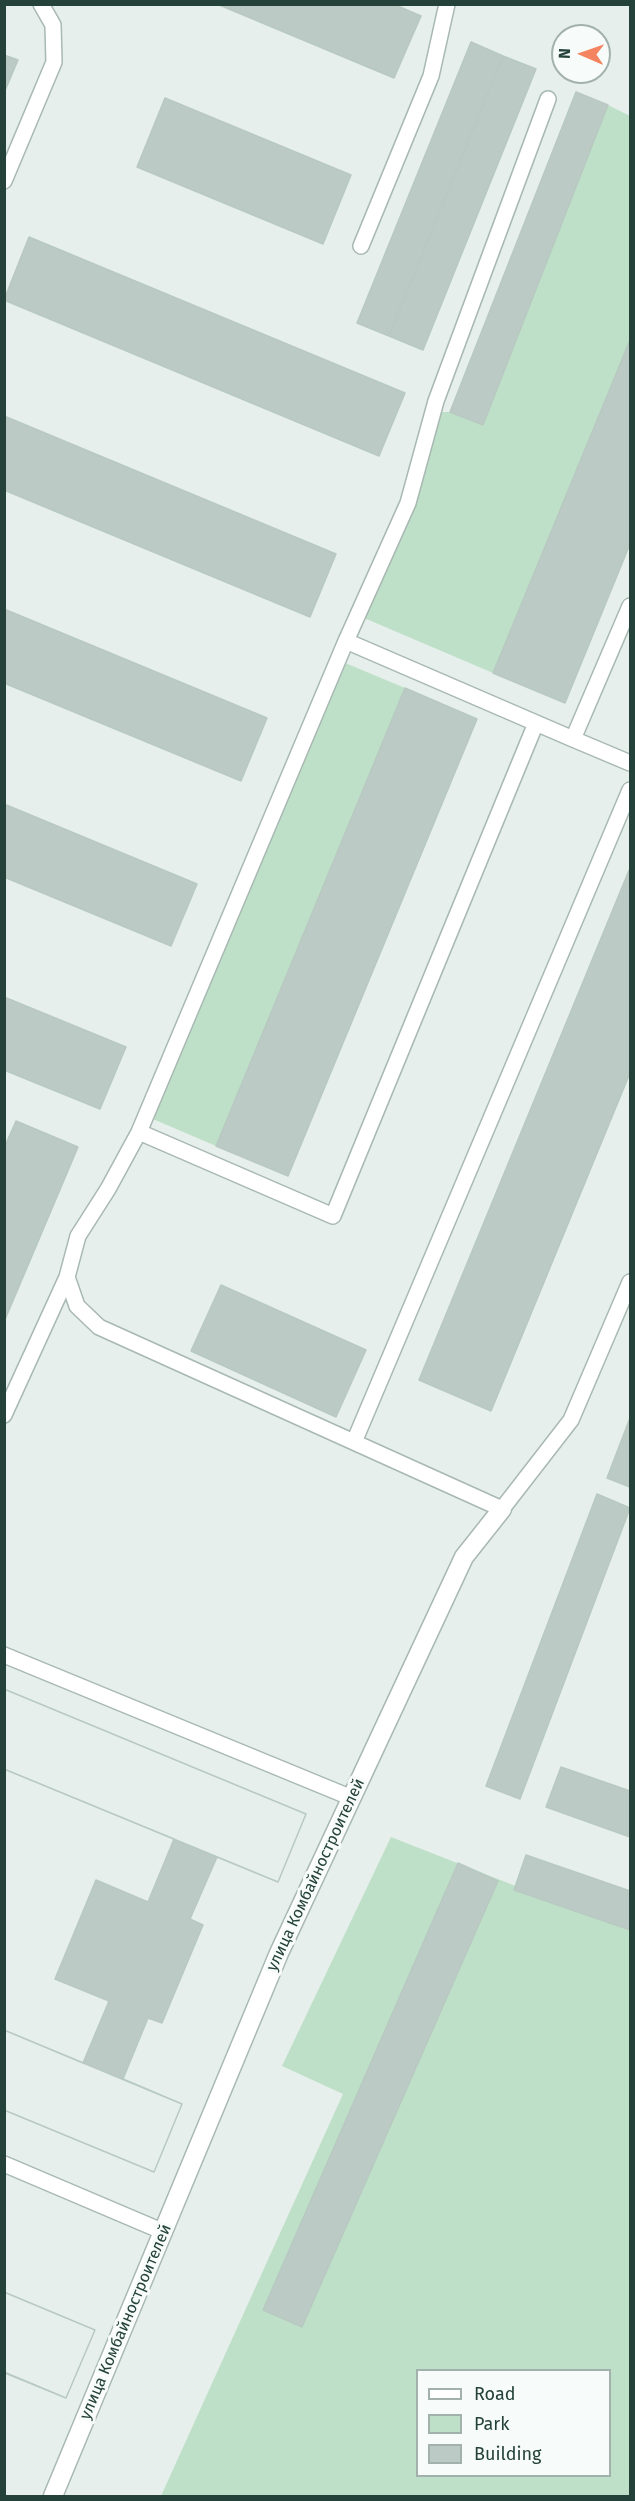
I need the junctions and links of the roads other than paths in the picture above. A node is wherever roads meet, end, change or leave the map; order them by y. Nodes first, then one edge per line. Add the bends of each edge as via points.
1 (41, 4) edge
2 (447, 4) edge
3 (548, 99) dead end
4 (4, 182) edge
5 (361, 246) dead end
6 (630, 606) edge
7 (346, 641) junction
8 (536, 723) junction
9 (573, 739) junction
10 (630, 763) edge
11 (630, 790) edge
12 (139, 1132) junction
13 (67, 1277) junction
14 (630, 1282) edge
15 (4, 1415) edge
16 (354, 1442) junction
17 (502, 1509) junction
18 (4, 1655) edge
19 (352, 1798) junction
20 (4, 2164) edge
21 (164, 2232) junction
22 (53, 2496) edge

1 - 4 lane via 53,25 54,62
2 - 5 lane via 431,76
3 - 7 lane via 436,401 408,503
6 - 9 lane
7 - 8 lane
7 - 12 lane
8 - 9 lane
8 - 12 lane via 333,1216
9 - 10 lane
11 - 16 lane
12 - 13 lane via 78,1236
13 - 15 lane
13 - 16 lane via 77,1306 99,1327
14 - 17 lane, улица Комбайностроителей via 571,1420
16 - 17 lane
17 - 19 street, улица Комбайностроителей via 464,1557
18 - 19 lane
19 - 21 street, улица Комбайностроителей via 279,1953
20 - 21 lane
21 - 22 street, улица Комбайностроителей

